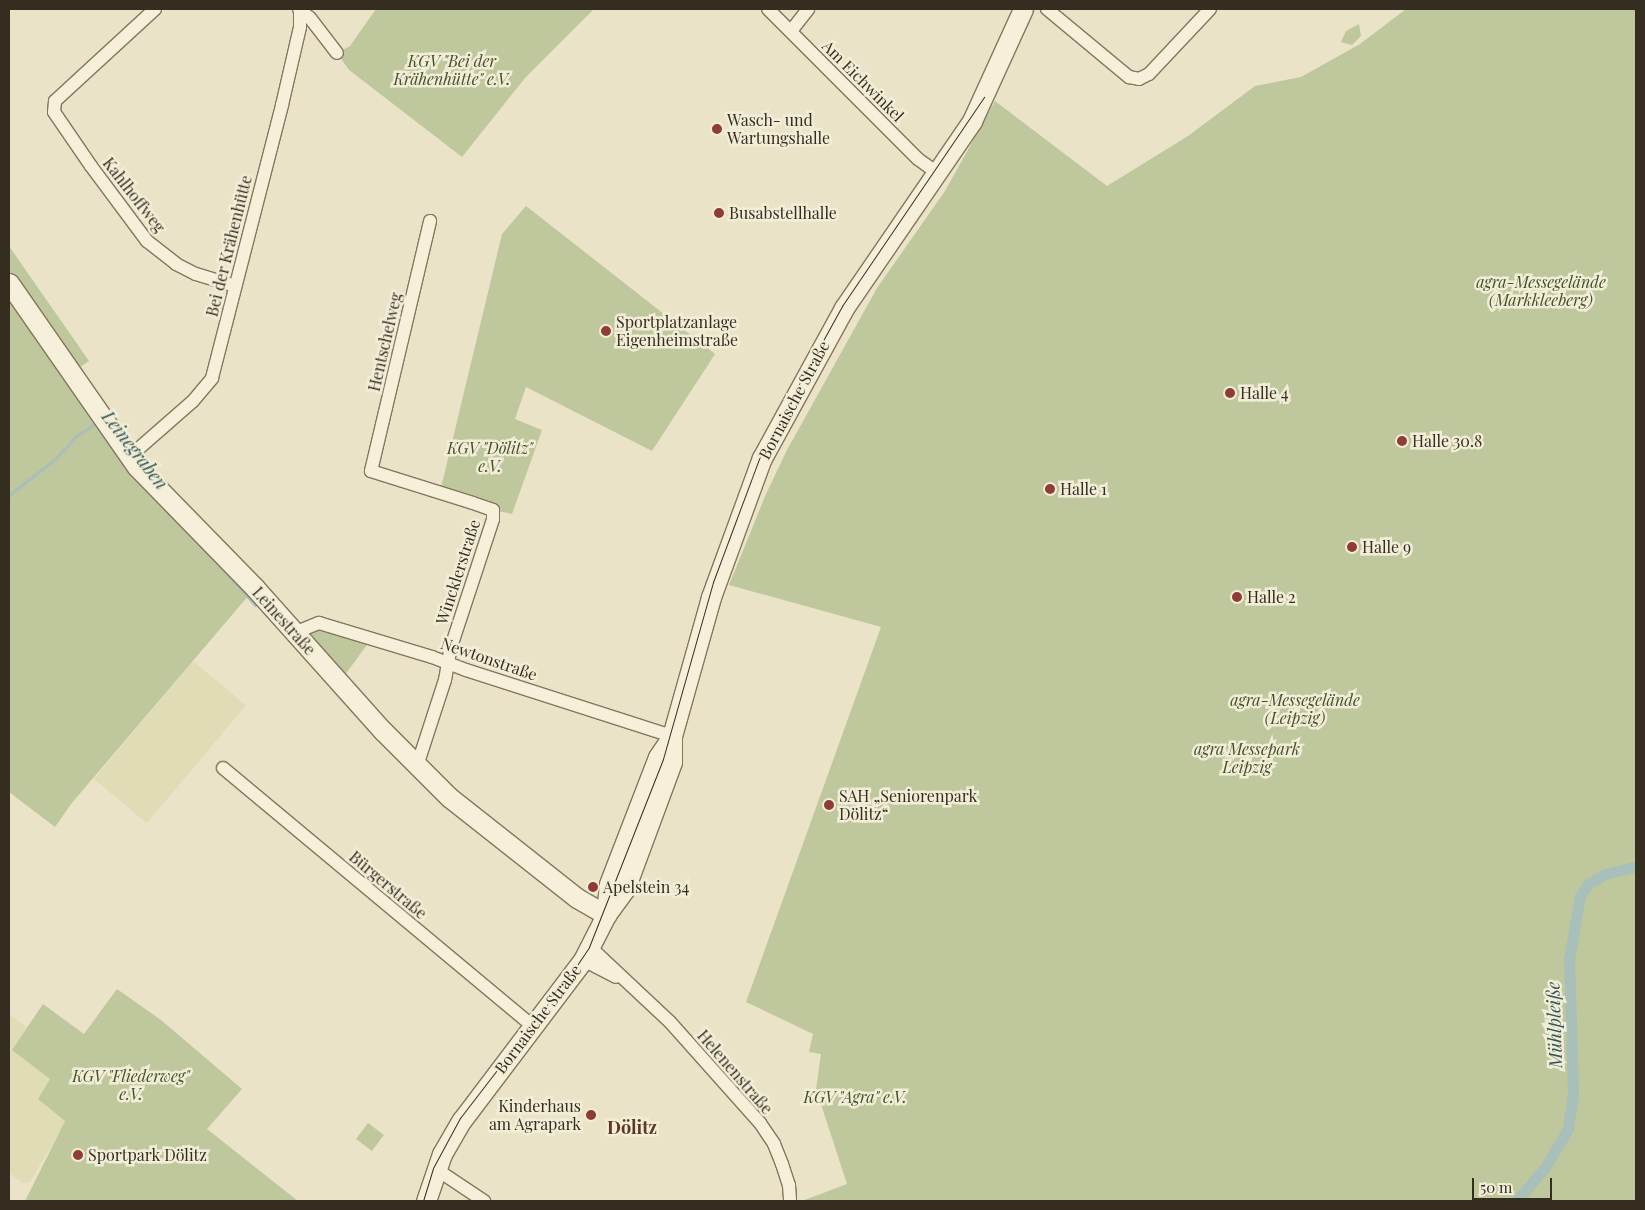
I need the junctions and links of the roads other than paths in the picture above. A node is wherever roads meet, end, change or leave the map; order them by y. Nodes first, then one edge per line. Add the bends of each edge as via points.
1 (156, 9) edge
2 (299, 9) edge
3 (768, 9) edge
4 (808, 9) edge
5 (1023, 9) edge
6 (1047, 9) edge
7 (1210, 9) edge
8 (791, 31) junction
9 (337, 53) dead end
10 (937, 173) junction
11 (430, 221) dead end
12 (9, 283) edge
13 (235, 286) junction
14 (128, 455) junction
15 (371, 471) joint
16 (294, 632) junction
17 (449, 663) junction
18 (672, 736) junction
19 (417, 766) junction
20 (223, 768) dead end
21 (606, 914) junction
22 (587, 954) junction
23 (533, 1026) junction
24 (436, 1169) junction
25 (426, 1201) edge
26 (484, 1201) edge
27 (790, 1201) edge

1 - 13 street, Kahlhoffweg via 55,101 54,112 147,241 176,264
2 - 9 street
2 - 13 street, Bei der Krähenhütte via 300,27
3 - 8 street, Am Eichwinkel
4 - 8 street
5 - 10 main road, Bornaische Straße via 972,121
6 - 7 street via 1129,77 1139,79 1149,74
8 - 10 street, Am Eichwinkel via 918,159
10 - 18 main road, Bornaische Straße via 844,308 762,458 711,598
11 - 15 street, Hentschelweg
12 - 14 main road, Leinestraße
13 - 14 street, Bei der Krähenhütte via 215,368 206,387
14 - 16 main road, Leinestraße
15 - 17 street, Wincklerstraße via 493,510
16 - 17 street, Newtonstraße via 319,622
16 - 19 main road, Leinestraße
17 - 18 street, Newtonstraße
17 - 19 street, Wincklerstraße
18 - 21 main road, Bornaische Straße via 672,762 657,804 625,889
19 - 21 main road, Leinestraße via 449,797 577,898
20 - 23 street, Bürgerstraße
21 - 22 main road, Bornaische Straße
22 - 23 main road, Bornaische Straße
22 - 27 street, Helenenstraße via 628,981 670,1022 760,1123 782,1164
23 - 24 main road, Bornaische Straße via 462,1120
24 - 25 main road, Bornaische Straße
24 - 26 street

